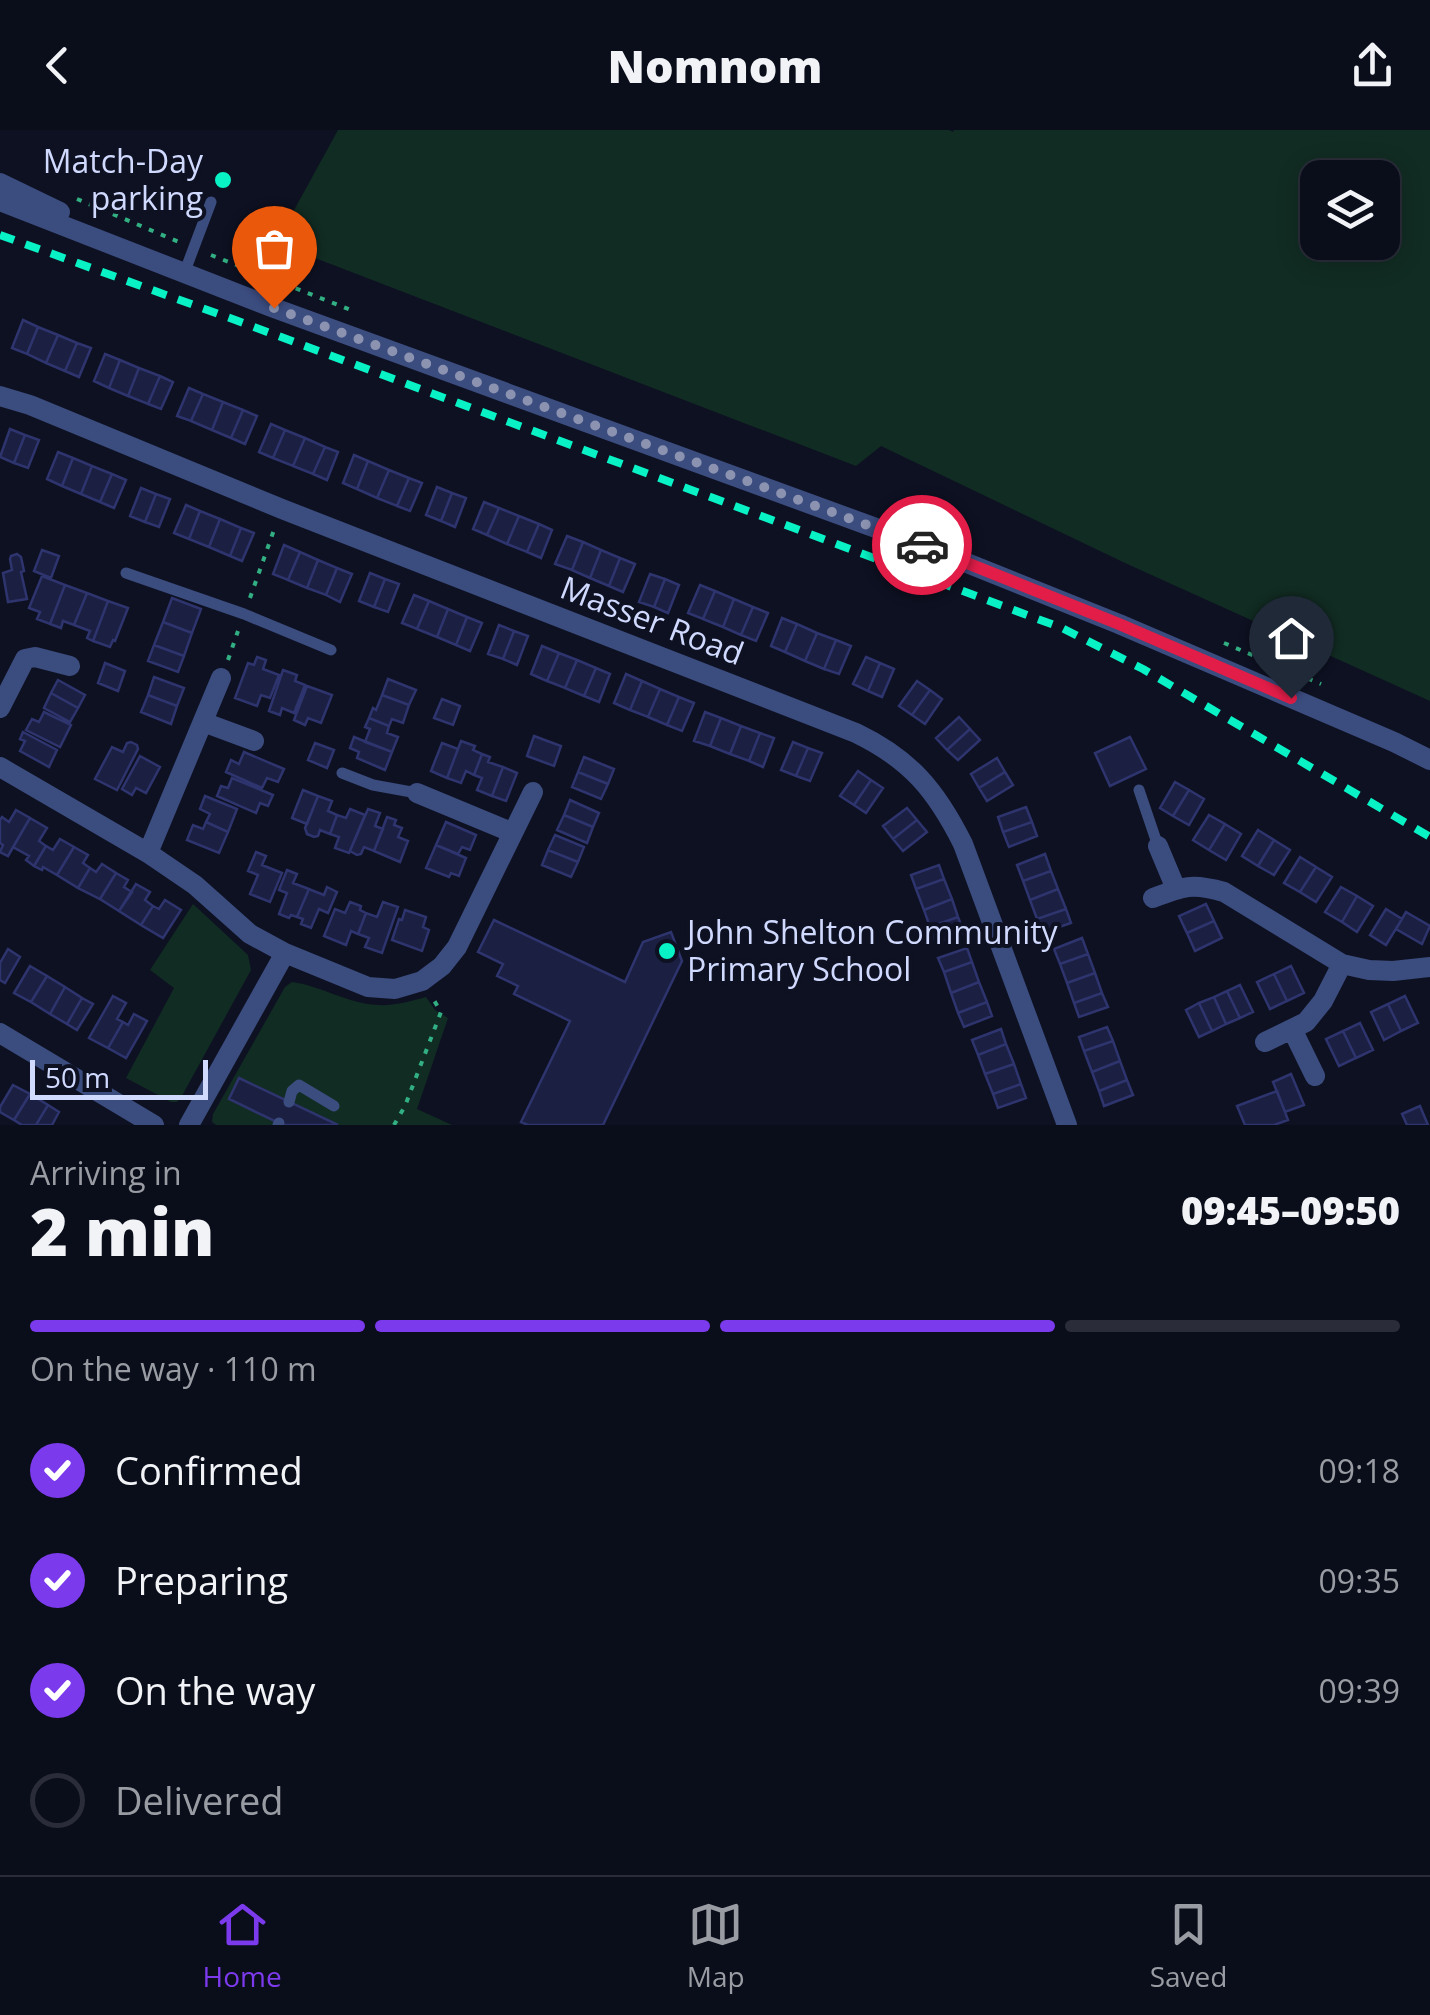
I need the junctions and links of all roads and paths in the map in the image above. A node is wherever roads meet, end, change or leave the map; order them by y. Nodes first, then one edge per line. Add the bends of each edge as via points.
1 (0, 183) edge
2 (0, 201) edge
3 (211, 202) dead end
4 (186, 270) junction
5 (225, 289) junction
6 (0, 396) edge
7 (282, 509) junction
8 (126, 573) dead end
9 (244, 614) junction
10 (332, 650) dead end
11 (70, 666) dead end
12 (221, 678) joint
13 (0, 708) edge
14 (203, 722) junction
15 (254, 741) dead end
16 (1430, 760) edge
17 (0, 767) edge
18 (342, 773) dead end
19 (1139, 790) dead end
20 (534, 792) dead end
21 (417, 793) joint
22 (512, 832) junction
23 (1158, 846) joint
24 (148, 853) junction
25 (1176, 889) junction
26 (1153, 898) dead end
27 (284, 953) junction
28 (1342, 964) junction
29 (1430, 967) edge
30 (422, 981) junction
31 (1292, 1029) junction
32 (0, 1033) edge
33 (1265, 1042) dead end
34 (1315, 1076) dead end
35 (289, 1102) dead end
36 (334, 1106) dead end
37 (154, 1125) edge
38 (189, 1125) edge
39 (394, 1125) edge
40 (1067, 1125) edge

1 - 4 street
2 - 5 street
3 - 4 lane
4 - 5 street
5 - 16 street via 917,543
6 - 7 street, Masser Road
7 - 9 path
7 - 40 street, Masser Road via 856,733 907,764 947,811 963,844
8 - 9 lane
9 - 10 lane
9 - 12 path
11 - 13 street via 26,659
12 - 14 street
14 - 15 street
14 - 24 street
17 - 24 street
18 - 21 lane
19 - 23 lane
20 - 22 street
21 - 22 street
22 - 30 street via 456,947
23 - 25 street
24 - 27 street
25 - 26 street
25 - 28 street via 1224,892
27 - 30 street via 368,987
27 - 38 street
28 - 29 street via 1369,970
28 - 31 street via 1323,1001
30 - 39 path via 442,1012
31 - 33 street
31 - 34 street
32 - 37 street
35 - 36 lane via 299,1085

